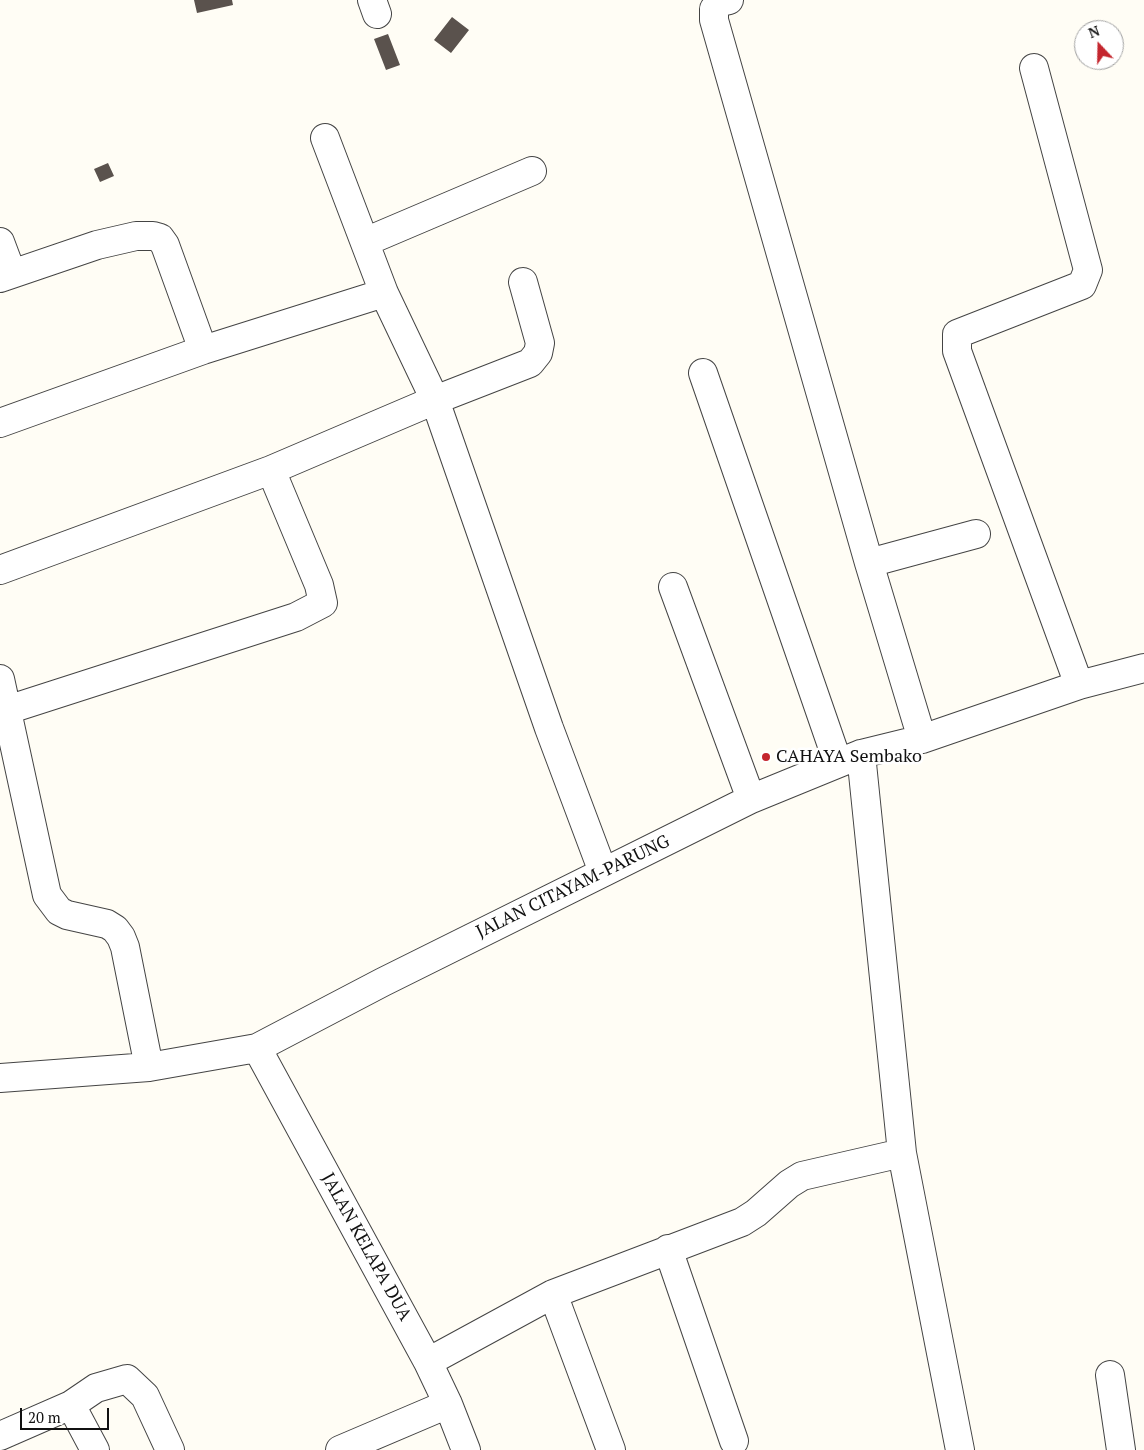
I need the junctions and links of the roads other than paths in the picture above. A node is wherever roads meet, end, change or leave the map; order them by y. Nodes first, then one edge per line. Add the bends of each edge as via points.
1 (729, 0) edge
2 (1034, 68) dead end
3 (325, 138) dead end
4 (532, 172) dead end
5 (0, 242) edge
6 (365, 242) junction
7 (6, 276) edge
8 (523, 282) dead end
9 (384, 293) junction
10 (202, 350) junction
11 (703, 373) dead end
12 (435, 400) junction
13 (0, 423) edge
14 (272, 470) junction
15 (976, 534) dead end
16 (869, 564) junction
17 (0, 570) edge
18 (672, 587) dead end
19 (1144, 668) edge
20 (0, 679) edge
21 (1079, 685) junction
22 (7, 710) junction
23 (922, 739) junction
24 (850, 758) junction
25 (751, 799) junction
26 (603, 872) junction
27 (257, 1048) junction
28 (149, 1067) junction
29 (0, 1078) edge
30 (902, 1153) junction
31 (668, 1249) junction
32 (553, 1294) junction
33 (428, 1362) junction
34 (1110, 1375) dead end
35 (448, 1404) junction
36 (71, 1405) junction
37 (0, 1436) edge
38 (734, 1441) dead end
39 (95, 1450) edge
40 (170, 1450) edge
41 (340, 1450) edge
42 (466, 1450) edge
43 (611, 1450) edge
44 (960, 1450) edge
45 (1121, 1450) edge

1 - 16 street via 720,2 714,9 714,20
2 - 21 street via 1088,270 1082,285 958,334 957,351
3 - 6 street
4 - 6 street
5 - 7 street
6 - 9 street
7 - 10 street via 97,244 136,236 160,238
8 - 12 street via 540,343 538,353 530,363 520,368
9 - 10 street
9 - 12 street
10 - 13 street
11 - 24 street
12 - 14 street
12 - 26 street via 549,728
14 - 17 street
14 - 22 street via 319,585 322,603 296,617
15 - 16 street
16 - 23 street
18 - 25 street
19 - 21 street, JALAN CITAYAM-PARUNG
20 - 22 street
21 - 23 street, JALAN CITAYAM-PARUNG
22 - 28 street via 47,895 67,915 107,924 121,937
23 - 24 street, JALAN CITAYAM-PARUNG
24 - 25 street, JALAN CITAYAM-PARUNG
24 - 30 street
25 - 26 street, JALAN CITAYAM-PARUNG
26 - 27 street, JALAN CITAYAM-PARUNG
27 - 28 street, JALAN CITAYAM-PARUNG
27 - 33 street, JALAN KELAPA DUA
28 - 29 street, JALAN CITAYAM-PARUNG
30 - 31 street via 802,1176 750,1218
30 - 44 street
31 - 32 street
31 - 38 street
32 - 33 street
32 - 43 street
33 - 35 street, JALAN KELAPA DUA
34 - 45 street
35 - 41 street
35 - 42 street, JALAN KELAPA DUA
36 - 37 street
36 - 39 street
36 - 40 street via 96,1388 127,1379 145,1396

